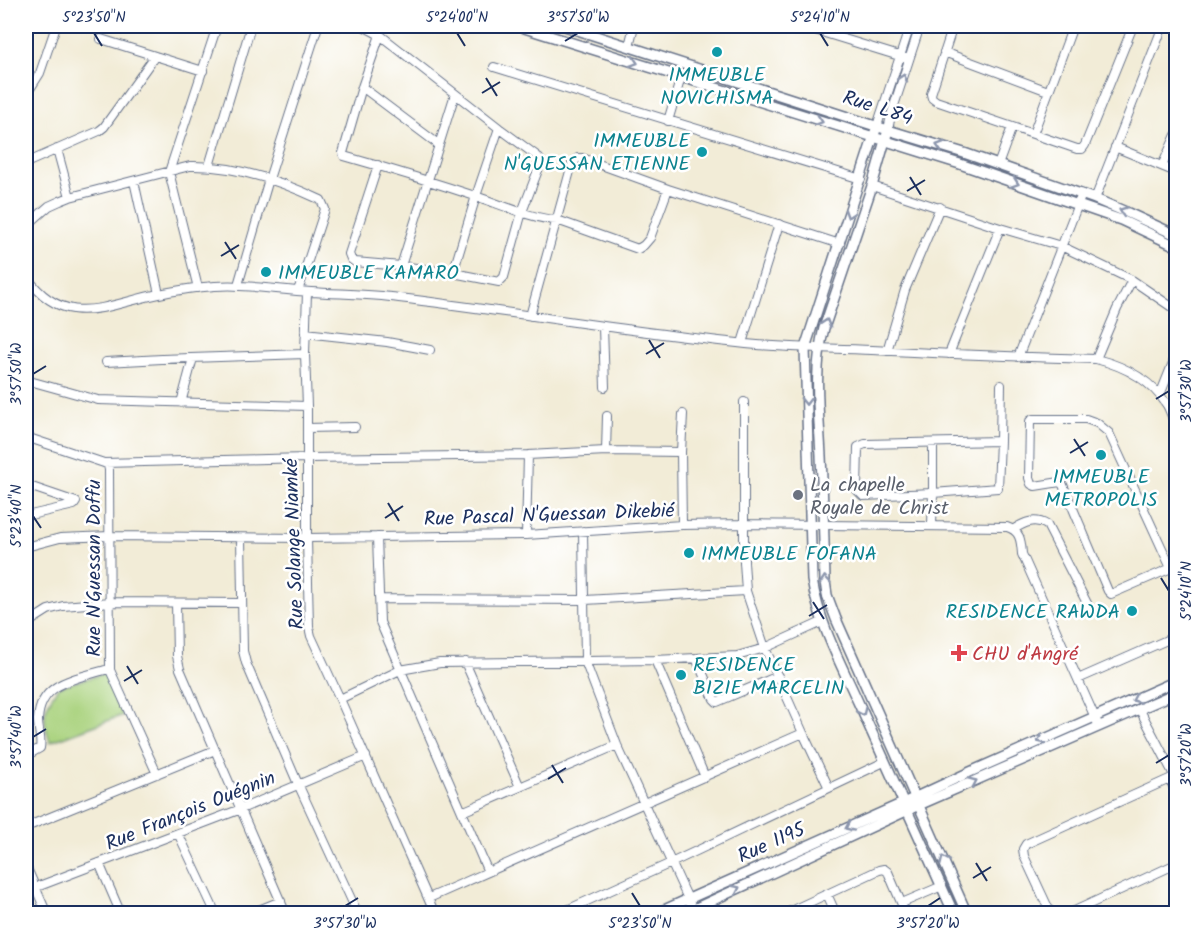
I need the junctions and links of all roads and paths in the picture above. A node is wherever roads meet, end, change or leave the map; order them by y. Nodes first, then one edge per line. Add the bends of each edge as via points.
1 (56, 26) edge
2 (217, 26) edge
3 (251, 26) edge
4 (318, 26) edge
5 (363, 26) edge
6 (518, 26) edge
7 (564, 26) edge
8 (634, 26) edge
9 (802, 26) edge
10 (910, 26) edge
11 (920, 26) edge
12 (953, 26) edge
13 (1073, 26) edge
14 (1133, 26) edge
15 (1163, 26) edge
16 (380, 35) junction
17 (101, 39) dead end
18 (609, 39) junction
19 (628, 46) junction
20 (944, 52) junction
21 (604, 53) junction
22 (155, 56) junction
23 (900, 57) junction
24 (909, 60) junction
25 (494, 67) dead end
26 (202, 71) junction
27 (681, 77) junction
28 (362, 87) junction
29 (1048, 91) junction
30 (455, 94) junction
31 (26, 95) edge
32 (668, 121) junction
33 (877, 126) junction
34 (1012, 127) junction
35 (499, 128) junction
36 (888, 130) junction
37 (1033, 134) junction
38 (1176, 135) edge
39 (873, 138) junction
40 (885, 142) junction
41 (438, 144) junction
42 (1115, 147) junction
43 (57, 149) junction
44 (26, 163) edge
45 (378, 165) junction
46 (998, 165) junction
47 (209, 166) junction
48 (1162, 166) junction
49 (169, 172) junction
50 (1176, 172) edge
51 (269, 179) junction
52 (861, 179) junction
53 (427, 180) junction
54 (134, 181) junction
55 (872, 186) junction
56 (668, 189) junction
57 (1082, 194) junction
58 (476, 196) junction
59 (70, 197) junction
60 (1095, 199) junction
61 (1078, 204) junction
62 (940, 207) junction
63 (522, 212) junction
64 (557, 220) junction
65 (779, 224) junction
66 (1000, 228) junction
67 (26, 235) edge
68 (1176, 235) edge
69 (840, 244) junction
70 (1061, 246) junction
71 (1176, 246) edge
72 (401, 266) junction
73 (453, 273) junction
74 (26, 276) edge
75 (1132, 280) junction
76 (238, 285) junction
77 (198, 288) junction
78 (298, 291) junction
79 (307, 292) junction
80 (159, 294) junction
81 (1176, 310) edge
82 (530, 316) junction
83 (603, 327) junction
84 (305, 333) junction
85 (741, 343) junction
86 (805, 348) junction
87 (819, 348) junction
88 (430, 350) dead end
89 (887, 351) junction
90 (305, 354) junction
91 (949, 354) junction
92 (1176, 355) edge
93 (1018, 357) junction
94 (193, 358) junction
95 (1096, 359) junction
96 (106, 362) dead end
97 (26, 380) edge
98 (1001, 385) dead end
99 (605, 387) dead end
100 (1160, 395) junction
101 (744, 402) dead end
102 (182, 403) junction
103 (308, 406) junction
104 (683, 414) dead end
105 (607, 416) dead end
106 (356, 427) dead end
107 (1176, 427) edge
108 (307, 428) junction
109 (26, 437) edge
110 (1000, 441) junction
111 (933, 443) junction
112 (606, 451) junction
113 (681, 452) junction
114 (528, 455) junction
115 (307, 458) junction
116 (104, 463) junction
117 (26, 485) edge
118 (933, 493) junction
119 (26, 516) edge
120 (744, 524) junction
121 (810, 524) junction
122 (682, 525) junction
123 (823, 525) junction
124 (932, 526) junction
125 (1014, 529) junction
126 (583, 531) junction
127 (526, 535) junction
128 (110, 536) junction
129 (377, 537) junction
130 (241, 538) junction
131 (307, 538) junction
132 (26, 547) edge
133 (1174, 567) edge
134 (746, 591) junction
135 (380, 600) junction
136 (585, 600) junction
137 (110, 603) junction
138 (176, 603) junction
139 (242, 603) junction
140 (1091, 611) dead end
141 (822, 622) junction
142 (26, 624) edge
143 (1176, 636) edge
144 (844, 638) junction
145 (831, 643) junction
146 (765, 648) junction
147 (696, 658) junction
148 (655, 660) junction
149 (465, 662) junction
150 (585, 662) junction
151 (110, 670) junction
152 (400, 670) junction
153 (778, 676) junction
154 (1078, 679) junction
155 (1176, 681) edge
156 (1176, 693) edge
157 (340, 699) junction
158 (1140, 710) junction
159 (1095, 716) junction
160 (1099, 727) junction
161 (803, 733) junction
162 (617, 745) junction
163 (215, 750) junction
164 (26, 756) edge
165 (366, 756) junction
166 (884, 762) junction
167 (157, 774) junction
168 (705, 777) junction
169 (1174, 777) edge
170 (298, 784) junction
171 (520, 787) junction
172 (829, 788) junction
173 (1176, 793) edge
174 (917, 801) junction
175 (644, 804) junction
176 (905, 808) junction
177 (241, 809) junction
178 (462, 812) junction
179 (26, 827) edge
180 (178, 833) junction
181 (99, 863) junction
182 (671, 863) junction
183 (1176, 864) edge
184 (26, 866) edge
185 (488, 872) junction
186 (942, 886) junction
187 (35, 887) junction
188 (26, 891) edge
189 (827, 894) junction
190 (429, 898) junction
191 (688, 898) junction
192 (281, 901) junction
193 (902, 903) junction
194 (694, 911) edge
195 (47, 914) edge
196 (121, 914) edge
197 (216, 914) edge
198 (249, 914) edge
199 (286, 914) edge
200 (358, 914) edge
201 (435, 914) edge
202 (558, 914) edge
203 (655, 914) edge
204 (683, 914) edge
205 (784, 914) edge
206 (836, 914) edge
207 (906, 914) edge
208 (954, 914) edge
209 (967, 914) edge
210 (1051, 914) edge
211 (1068, 914) edge

1 - 31 street via 40,73
2 - 26 street
3 - 47 street
4 - 51 street
5 - 16 street
6 - 21 main road, Rue L84
7 - 18 main road, Rue L84
8 - 19 street
9 - 23 street
10 - 23 street
11 - 24 street
12 - 20 street
13 - 29 street
14 - 37 street via 1082,149
15 - 42 street
16 - 28 street
16 - 30 street
17 - 22 street
18 - 19 main road, Rue L84
18 - 21 main road
19 - 33 main road, Rue L84
20 - 29 street
20 - 34 street via 932,98
21 -> 27 main road, Rue L84
22 - 26 street
22 - 43 street via 99,131
23 - 24 street
23 - 33 street
36 -> 24 street
25 - 32 street
26 - 49 street
27 - 32 street
27 -> 39 main road, Rue L84
28 - 41 street
28 - 45 street via 343,153
29 - 37 street
30 - 35 street
30 - 41 street
32 - 52 street
33 - 36 main road, Rue L84
33 - 39 main road
34 - 37 street
34 - 46 street
35 - 58 street
35 - 63 street via 540,160
36 - 40 main road
46 -> 36 main road, Rue L84
38 - 48 street
39 - 40 main road, Rue L84
39 - 52 main road
40 - 55 main road
40 -> 61 main road, Rue L84
41 - 53 street
42 - 48 street
42 - 60 street
43 - 44 street
43 - 59 street
45 - 53 street
45 - 72 street via 351,259
46 - 57 main road, Rue L84
47 - 49 street
47 - 51 street
48 - 50 street
49 - 54 street
49 - 77 street
51 - 76 street
51 - 78 street via 321,200 325,209
52 -> 69 main road
53 - 58 street
53 - 72 street
54 - 59 street
54 - 80 street
55 - 62 street
87 -> 55 main road
56 - 64 street via 650,238 638,249
56 - 64 street via 578,158 572,164
56 - 65 street
57 - 60 main road, Rue L84
57 - 61 street
58 - 63 street
58 - 73 street
59 - 67 street via 40,213
68 -> 60 main road, Rue L84
61 - 70 street
61 - 71 main road, Rue L84
62 - 66 street
62 - 89 street via 905,290
63 - 64 street
63 - 73 street via 502,280
64 - 82 street
65 - 69 street
65 - 85 street
66 - 70 street
66 - 91 street
69 - 86 main road
70 - 75 street
70 - 93 street
72 - 73 street
74 - 80 street via 35,289 60,307 94,310
75 - 81 street
75 - 95 street
76 - 77 street
76 - 78 street
77 - 80 street
78 - 79 street
79 - 82 street via 395,297
79 - 84 street, Rue Solange Niamké
82 - 83 street
83 - 85 street
83 - 99 street
84 - 88 street
84 - 90 street, Rue Solange Niamké
85 - 86 street
86 - 87 street
86 -> 121 main road
87 - 89 street
87 - 123 main road
89 - 91 street
90 - 94 street
90 - 103 street, Rue Solange Niamké
91 - 93 street
92 - 100 street
93 - 95 street
94 - 96 street
94 - 102 street
95 - 100 street via 1139,377
97 - 102 street via 98,400
98 - 110 street
100 - 107 street
101 - 120 street
102 - 103 street
103 - 108 street, Rue Solange Niamké
104 - 113 street
105 - 112 street
106 - 108 street
108 - 115 street, Rue Solange Niamké
109 - 116 street
110 - 111 street
110 - 118 street via 998,488
111 - 118 street
111 - 118 street via 858,447 857,490 863,496
112 - 113 street
112 - 114 street
113 - 122 street
114 - 115 street
114 - 127 street
115 - 116 street
115 - 131 street, Rue Solange Niamké
116 - 128 street, Rue N'Guessan Doffu via 109,470
117 - 119 street via 76,502
118 - 124 street
120 - 121 street, Rue Pascal N'Guessan Dikebié
120 - 122 street, Rue Pascal N'Guessan Dikebié
120 - 134 street
121 - 123 street, Rue Pascal N'Guessan Dikebié
121 - 141 main road via 812,580
122 - 126 street, Rue Pascal N'Guessan Dikebié
123 - 124 street, Rue Pascal N'Guessan Dikebié
144 -> 123 main road via 827,595
124 - 125 street, Rue Pascal N'Guessan Dikebié
125 - 140 street, Rue Pascal N'Guessan Dikebié via 1033,521 1047,525
125 - 154 street
126 - 127 street, Rue Pascal N'Guessan Dikebié
126 - 136 street
127 - 129 street, Rue Pascal N'Guessan Dikebié
128 - 130 street, Rue Pascal N'Guessan Dikebié
128 - 132 street, Rue Pascal N'Guessan Dikebié via 60,538
128 - 137 street, Rue N'Guessan Doffu
129 - 131 street, Rue Pascal N'Guessan Dikebié
129 - 135 street
130 - 131 street, Rue Pascal N'Guessan Dikebié
130 - 139 street
131 - 157 street, Rue Solange Niamké via 310,636
133 - 133 street via 1109,433 1086,419 1030,421 1031,484 1063,485 1108,591 1111,594
134 - 136 street
134 - 146 street
135 - 136 street
135 - 152 street via 380,622
136 - 150 street
137 - 138 street
137 - 142 street via 63,606
137 - 151 street, Rue N'Guessan Doffu
138 - 139 street
138 - 163 street via 180,669
139 - 170 street via 246,663
141 - 145 main road
141 - 146 street
143 - 154 street
144 - 145 main road
144 - 174 main road
145 -> 166 main road
146 - 147 street via 737,656
146 - 153 street
147 - 148 street
147 - 153 street via 717,702
148 - 150 street
148 - 168 street
149 - 150 street
149 - 152 street
149 - 171 street
150 - 162 street
151 - 164 street via 70,681 48,692 40,707 40,748
151 - 167 street, Rue N'Guessan Doffu
152 - 157 street
152 - 178 street
153 - 161 street
154 - 159 street
155 -> 159 main road
156 - 158 main road
157 - 165 street, Rue Solange Niamké
158 - 160 main road
158 - 169 street
159 - 160 street
159 -> 174 main road
174 -> 160 main road
161 - 168 street
161 - 172 street
162 - 171 street
162 - 175 street
163 - 167 street
163 - 177 street
165 - 170 street, Rue François Ouégnin
165 - 190 street, Rue Solange Niamké
166 - 172 street
166 - 176 main road
167 - 179 street
168 - 175 street
169 - 173 street
169 - 210 street via 1026,844 1024,856
170 - 177 street, Rue François Ouégnin
170 - 200 street
171 - 178 street
172 - 182 street
174 - 176 main road
209 -> 174 main road
175 - 182 street
175 - 185 street
176 - 186 main road
176 -> 191 main road, Rue I195
194 -> 176 main road, Rue I195
177 - 180 street, Rue François Ouégnin
177 - 192 street
178 - 185 street
180 - 181 street, Rue François Ouégnin
180 - 197 street
181 - 187 street, Rue François Ouégnin
181 - 196 street
182 - 191 street
182 - 202 street
183 - 211 street
184 - 187 street
185 - 190 street
186 - 193 street
186 - 208 main road
187 - 188 street, Rue François Ouégnin
187 - 195 street
189 - 193 street via 884,869
189 - 205 street
189 - 206 street
190 - 201 street, Rue Solange Niamké
191 - 194 street
191 - 203 main road, Rue I195
192 - 198 street
192 - 199 street
193 - 207 street
194 - 204 main road, Rue I195

